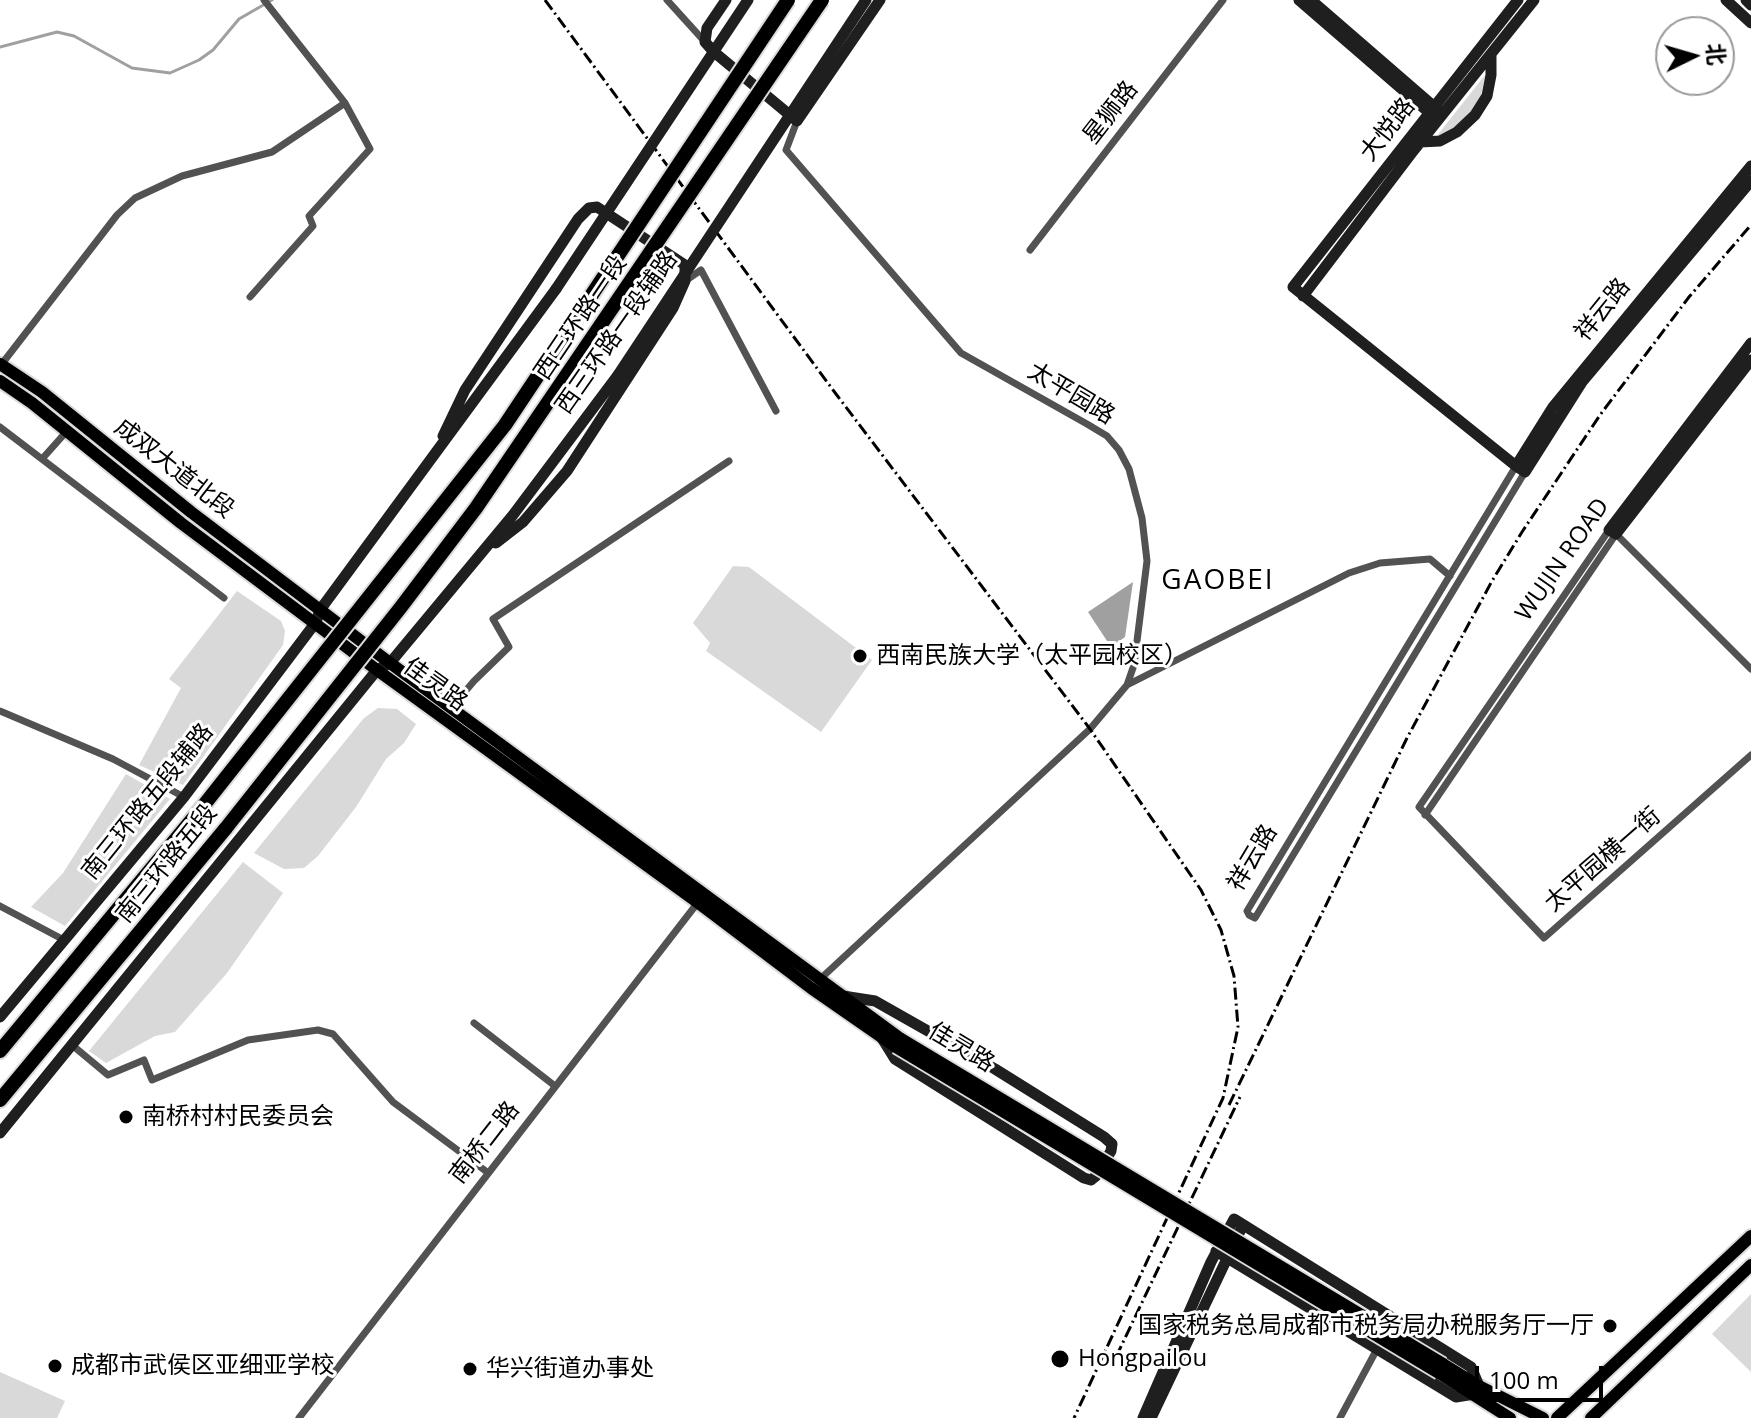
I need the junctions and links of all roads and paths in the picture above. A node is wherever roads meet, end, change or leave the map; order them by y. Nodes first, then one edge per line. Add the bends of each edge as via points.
1 (667, 0) edge
2 (726, 0) edge
3 (748, 0) edge
4 (788, 0) edge
5 (822, 0) edge
6 (866, 0) edge
7 (880, 0) edge
8 (1223, 0) edge
9 (1299, 0) edge
10 (1311, 0) edge
11 (1518, 0) edge
12 (1534, 0) edge
13 (1726, 0) edge
14 (1746, 0) edge
15 (267, 3) edge
16 (1751, 5) edge
17 (1751, 23) edge
18 (705, 42) junction
19 (1491, 54) junction
20 (345, 103) junction
21 (1436, 114) junction
22 (797, 121) junction
23 (1420, 142) junction
24 (1751, 166) edge
25 (1751, 181) edge
26 (1030, 250) dead end
27 (685, 281) junction
28 (1303, 296) junction
29 (250, 297) dead end
30 (1751, 343) edge
31 (1751, 360) edge
32 (0, 365) edge
33 (0, 381) edge
34 (776, 411) dead end
35 (0, 427) edge
36 (67, 431) junction
37 (42, 459) junction
38 (432, 459) junction
39 (729, 461) dead end
40 (1521, 469) junction
41 (1613, 532) junction
42 (477, 559) junction
43 (1450, 576) junction
44 (224, 598) dead end
45 (318, 616) junction
46 (341, 634) joint
47 (365, 653) joint
48 (390, 663) junction
49 (1751, 669) edge
50 (377, 670) junction
51 (1127, 685) junction
52 (451, 708) junction
53 (0, 711) edge
54 (1751, 755) edge
55 (184, 797) junction
56 (1419, 807) joint
57 (1425, 815) junction
58 (701, 898) junction
59 (0, 906) edge
60 (64, 940) junction
61 (815, 984) junction
62 (840, 996) junction
63 (0, 1017) edge
64 (474, 1023) dead end
65 (881, 1038) junction
66 (899, 1043) junction
67 (72, 1045) junction
68 (0, 1051) edge
69 (555, 1086) junction
70 (0, 1100) edge
71 (0, 1133) edge
72 (487, 1172) junction
73 (1751, 1236) edge
74 (1221, 1254) junction
75 (1751, 1265) edge
76 (1377, 1349) junction
77 (1477, 1390) junction
78 (299, 1418) edge
79 (1143, 1418) edge
80 (1151, 1418) edge
81 (1340, 1418) edge
82 (1510, 1418) edge
83 (1543, 1418) edge
84 (1557, 1418) edge
85 (1591, 1418) edge

1 - 18 street
2 - 18 street via 707,28
3 - 38 street, bridge via 556,289
4 - 46 highway, 西三环路一段, bridge via 505,425
5 - 47 highway, 西三环路一段, bridge via 549,405
6 - 42 street, 西三环路一段辅路, bridge via 618,375
7 - 22 street
8 - 26 street, 星狮路
9 - 21 street
10 - 21 street
11 - 21 street, 大悦路
12 - 19 street
13 - 17 street
14 - 16 street
15 - 20 street
18 - 22 street
19 - 21 street
19 - 23 street via 1487,96 1475,115 1440,141
20 - 29 street via 370,149 309,216 313,226
20 - 32 street via 272,152 182,176 135,198
21 - 23 street
21 - 28 street, 大悦路 via 1293,287
22 - 51 street, 太平园路 via 786,150 961,353 1107,436 1119,450 1142,518 1147,561
23 - 28 street
24 - 40 street, 祥云路 via 1553,407
25 - 40 street, 祥云路 via 1582,382
27 - 34 street via 701,270
27 - 38 street via 685,265 597,207 589,208 465,390
27 - 42 street via 637,366 567,471 523,522
28 - 40 street
30 - 41 street, WUJIN ROAD
31 - 41 street, WUJIN ROAD
32 - 45 main road, 成双大道北段 via 42,392
33 - 36 main road, 成双大道北段
35 - 37 street
36 - 37 street
36 - 45 main road, 成双大道北段 via 181,523
37 - 44 street
38 - 45 street
39 - 52 street via 493,619 509,647
40 - 43 street, 祥云路
40 - 43 street, 祥云路 via 1255,918 1249,915
41 - 49 street
41 - 56 street, WUJIN ROAD
41 - 57 street, WUJIN ROAD
42 - 48 street, 西三环路一段辅路
43 - 51 street via 1430,559 1380,563 1349,573
45 - 48 main road, 佳灵路
45 - 50 main road, 佳灵路
45 - 55 street, 南三环路五段辅路
46 - 68 highway, 南三环路五段, bridge
47 - 70 highway, 南三环路五段, bridge
48 - 50 street, 西三环路一段辅路
48 - 52 main road, 佳灵路
50 - 58 main road, 佳灵路
50 - 67 street
51 - 61 street, 太平园路 via 1090,729
52 - 58 main road, 佳灵路
53 - 55 street via 113,759
54 - 57 street, 太平园横一街 via 1544,938
55 - 60 street, 南三环路五段辅路
56 - 57 street, 太平园横一街
58 - 61 main road, 佳灵路
58 - 69 street, 南桥二路
59 - 60 street
60 - 63 street, 南三环路五段辅路
61 - 62 main road, 佳灵路
61 - 65 main road, 佳灵路
62 - 65 street via 875,1001 995,1069 1104,1137 1112,1144 1111,1151 1096,1176 1084,1178 895,1059
62 - 66 main road, 佳灵路
64 - 69 street
65 - 66 main road, 佳灵路
66 - 77 main road, 佳灵路, bridge
67 - 71 street
67 - 72 street via 108,1075 144,1060 152,1080 248,1040 318,1030 333,1034 393,1102
69 - 72 street, 南桥二路
72 - 78 street, 南桥二路
73 - 84 main road
74 - 76 street
74 - 77 street via 1234,1219 1471,1367
74 - 79 street
74 - 80 street
75 - 85 main road
76 - 77 street via 1456,1397
76 - 81 street
77 - 82 main road, 佳灵路
77 - 83 main road, 佳灵路

